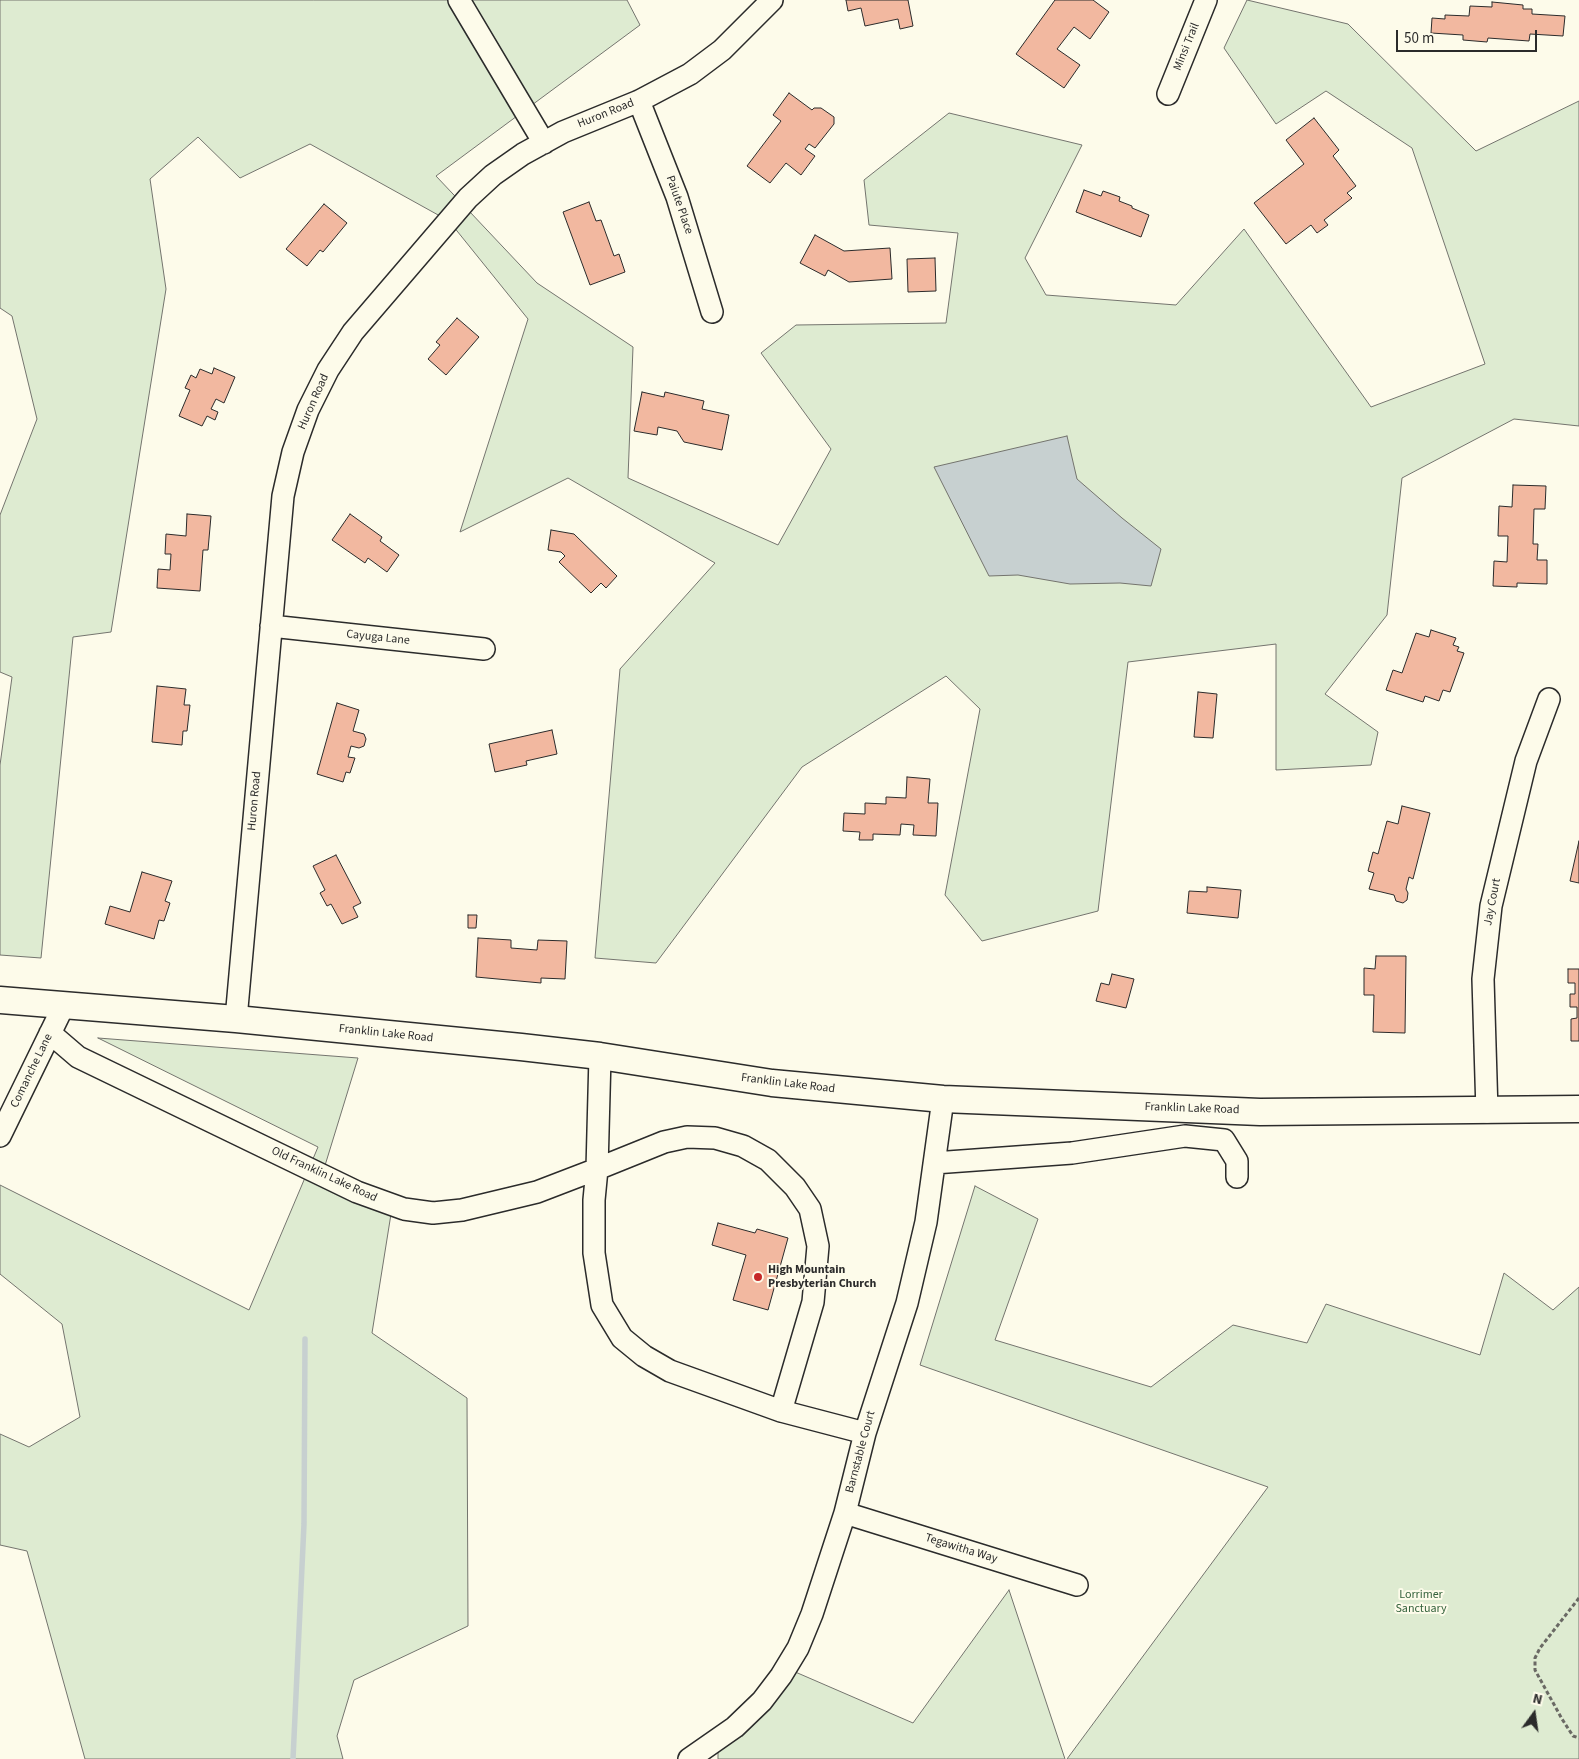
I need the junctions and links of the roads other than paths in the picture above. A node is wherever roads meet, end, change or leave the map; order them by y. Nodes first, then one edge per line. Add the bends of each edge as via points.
1 (459, 0) edge
2 (772, 0) edge
3 (1206, 0) edge
4 (1168, 94) dead end
5 (639, 101) junction
6 (544, 143) junction
7 (712, 312) dead end
8 (271, 626) junction
9 (484, 649) dead end
10 (1549, 699) dead end
11 (0, 1000) edge
12 (63, 1006) junction
13 (236, 1019) junction
14 (50, 1033) junction
15 (600, 1056) junction
16 (943, 1099) junction
17 (1579, 1110) edge
18 (1487, 1112) junction
19 (0, 1136) edge
20 (934, 1163) junction
21 (597, 1168) junction
22 (1237, 1177) dead end
23 (781, 1411) junction
24 (865, 1433) junction
25 (845, 1513) junction
26 (1077, 1585) dead end
27 (689, 1759) edge

1 - 6 street
2 - 5 street, Huron Road via 722,50 690,74
3 - 4 street, Minsi Trail
5 - 6 street, Huron Road via 562,132
5 - 7 street, Paiute Place via 677,196
6 - 8 street, Huron Road via 494,175 468,198 353,332 328,370 308,410 285,487
8 - 9 street, Cayuga Lane
8 - 13 street, Huron Road
10 - 18 street, Jay Court via 1526,761 1490,906 1483,979
11 - 12 main road, Franklin Lake Road
12 - 13 main road, Franklin Lake Road
12 - 14 street, Comanche Lane
13 - 15 main road, Franklin Lake Road
14 - 19 street, Comanche Lane
14 - 21 street, Old Franklin Lake Road via 78,1057 357,1192 404,1209 433,1213 462,1210 537,1192
15 - 16 main road, Franklin Lake Road via 772,1083
15 - 21 street
16 - 18 main road, Franklin Lake Road via 1260,1112
16 - 20 street, Barnstable Court
17 - 18 main road, Franklin Lake Road
20 - 22 street via 1072,1153 1185,1136 1224,1140 1237,1161
20 - 24 street, Barnstable Court via 926,1222 907,1303
21 - 23 street via 594,1253 602,1305 622,1338 670,1371
21 - 23 street, Old Franklin Lake Road via 664,1142 687,1137 715,1138 743,1146 768,1160 795,1187 810,1209 818,1246 813,1302
23 - 24 street
24 - 25 street, Barnstable Court
25 - 26 street, Tegawitha Way
25 - 27 street, Barnstable Court via 812,1614 798,1648 781,1676 736,1728

